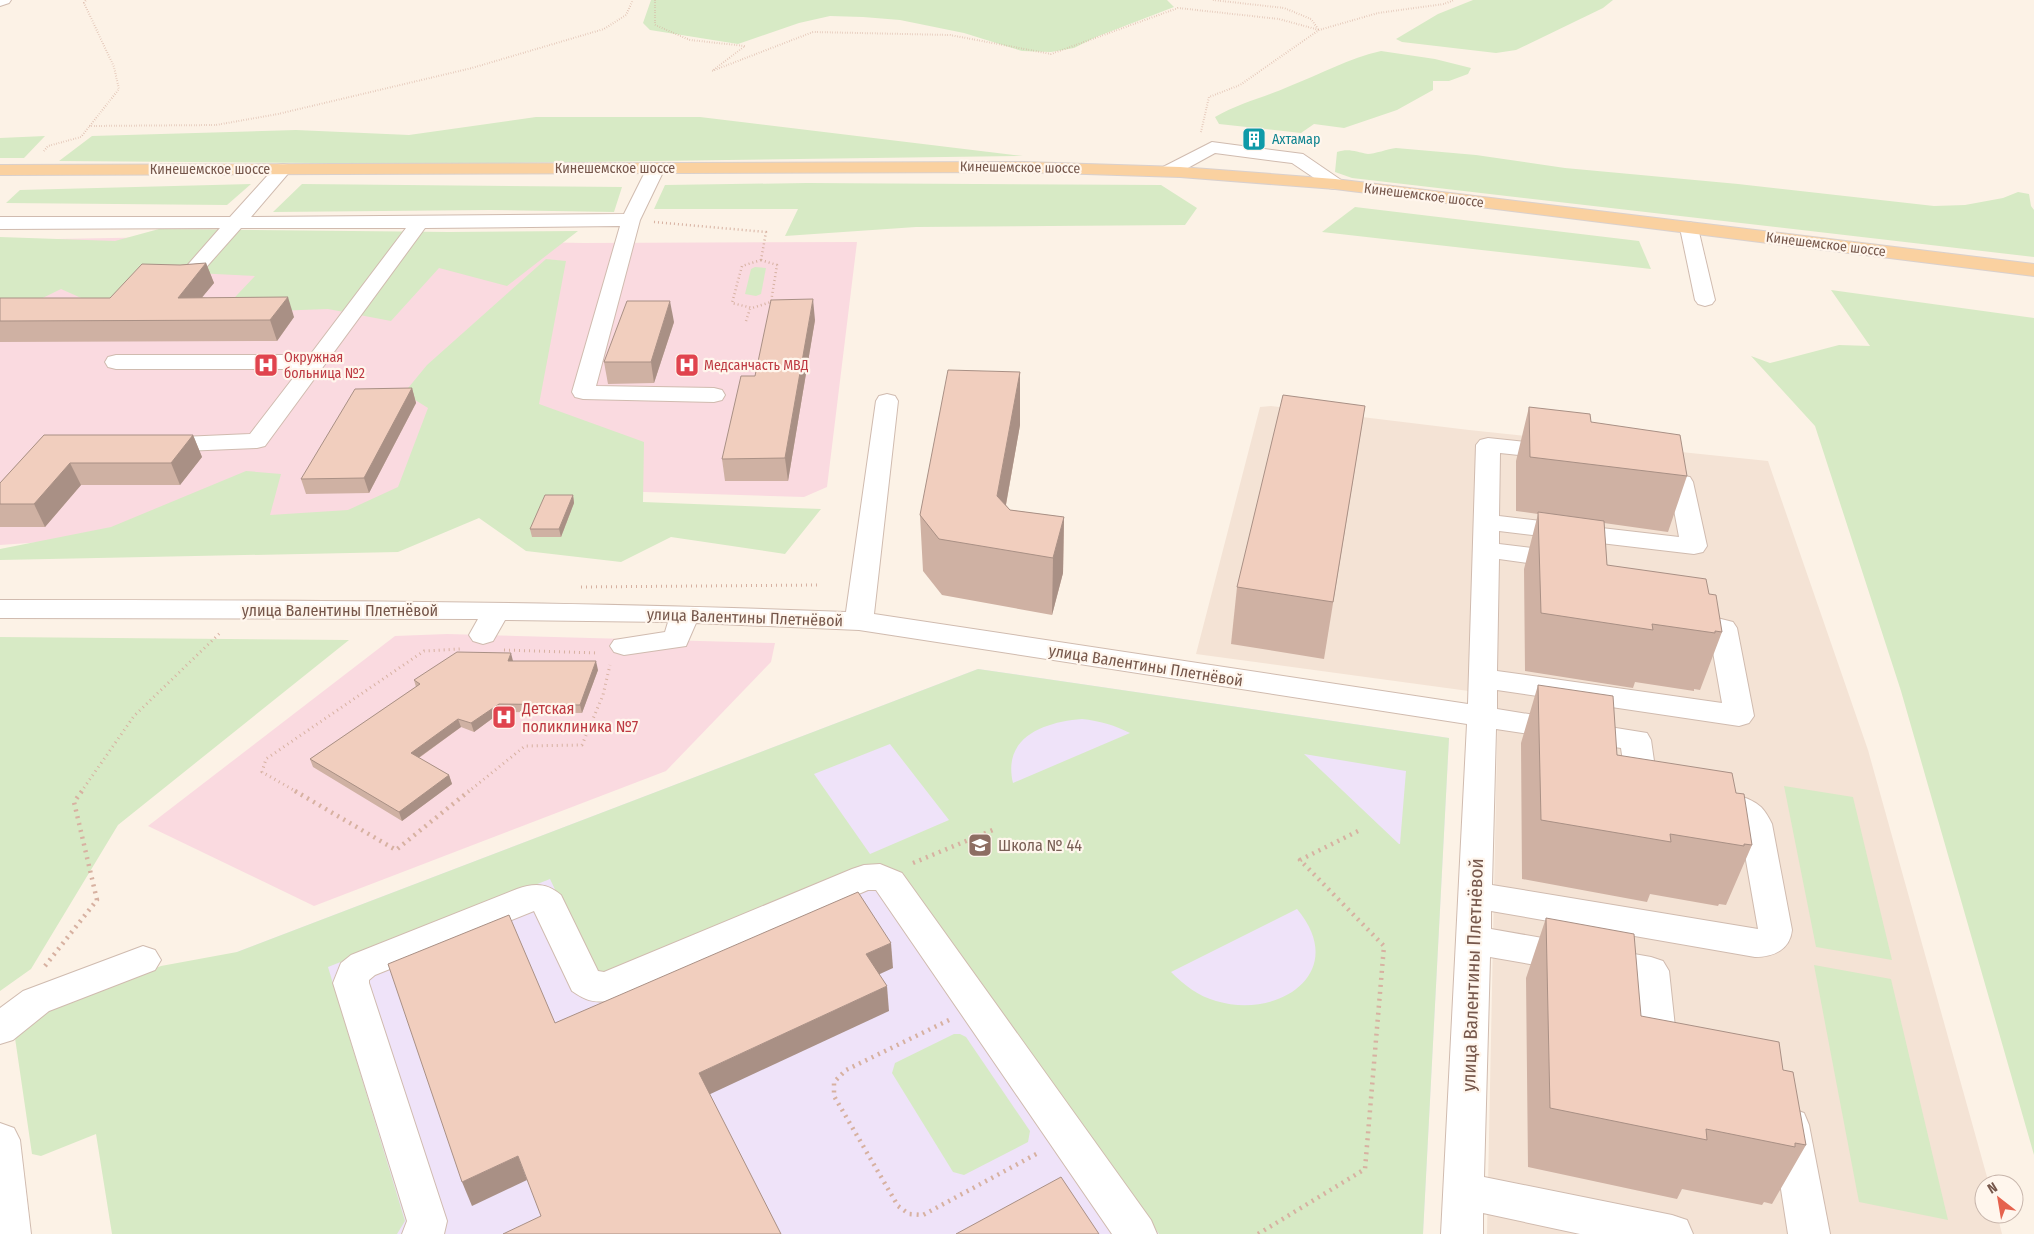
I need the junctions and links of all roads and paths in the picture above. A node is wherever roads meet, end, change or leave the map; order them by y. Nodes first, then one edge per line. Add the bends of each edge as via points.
1 (4, 0) edge
2 (86, 0) edge
3 (632, 0) edge
4 (656, 0) edge
5 (1213, 0) edge
6 (1454, 0) edge
7 (0, 2) edge
8 (1318, 30) junction
9 (89, 126) junction
10 (1212, 147) junction
11 (40, 157) dead end
12 (656, 168) junction
13 (283, 169) junction
14 (0, 170) edge
15 (1170, 170) junction
16 (1335, 184) junction
17 (631, 220) junction
18 (420, 222) junction
19 (0, 223) edge
20 (235, 223) junction
21 (1689, 228) junction
22 (762, 260) junction
23 (2034, 270) edge
24 (187, 277) edge
25 (1704, 300) dead end
26 (750, 309) junction
27 (746, 321) dead end
28 (116, 362) dead end
29 (318, 362) junction
30 (714, 395) dead end
31 (887, 401) dead end
32 (138, 445) edge
33 (1576, 454) edge
34 (1625, 475) edge
35 (1486, 522) junction
36 (1486, 550) junction
37 (1589, 564) edge
38 (0, 609) edge
39 (253, 609) junction
40 (685, 614) junction
41 (1658, 619) edge
42 (859, 621) junction
43 (486, 636) junction
44 (618, 649) junction
45 (1483, 678) junction
46 (1482, 716) junction
47 (995, 829) dead end
48 (1360, 830) dead end
49 (880, 877) junction
50 (1475, 895) junction
51 (1474, 940) junction
52 (143, 960) dead end
53 (42, 970) dead end
54 (977, 1006) junction
55 (0, 1030) edge
56 (1705, 1054) edge
57 (1785, 1095) edge
58 (1068, 1136) junction
59 (0, 1140) edge
60 (1464, 1191) junction
61 (10, 1234) edge
62 (423, 1234) edge
63 (1136, 1234) edge
64 (1258, 1234) edge
65 (1462, 1234) edge
66 (1672, 1234) edge
67 (1809, 1234) edge

1 - 7 street
2 - 9 path via 89,18 117,73 119,89
3 - 9 path via 626,16 604,29 472,68 287,112 216,125
4 - 8 path via 655,25 690,40 745,46 712,71 813,32 950,35 1051,54 1178,8 1279,19
5 - 8 path via 1284,8 1310,19
6 - 8 path via 1378,13
8 - 10 path via 1240,85 1209,97 1199,139
9 - 11 path via 80,137 48,146
10 - 15 street
10 - 16 street via 1297,158
12 - 13 main road, Кинешемское шоссе
12 - 15 main road, Кинешемское шоссе
12 - 17 street
13 - 14 main road, Кинешемское шоссе
13 - 20 street
15 - 16 main road, Кинешемское шоссе
16 - 21 main road, Кинешемское шоссе
17 - 18 street
17 - 22 path via 766,232
17 - 30 street via 583,392
18 - 20 street
18 - 29 street
19 - 20 street
20 - 24 street
21 - 23 main road, Кинешемское шоссе
21 - 25 street
22 - 26 path via 777,265 771,302
22 - 26 path via 742,266 732,303
26 - 27 path
28 - 29 street
29 - 32 street via 257,441
31 - 42 street
33 - 35 street, улица Валентины Плетнёвой via 1488,445
34 - 35 street via 1681,482 1694,546
35 - 36 street, улица Валентины Плетнёвой
36 - 37 street
36 - 45 street, улица Валентины Плетнёвой
38 - 39 street, улица Валентины Плетнёвой
39 - 43 street, улица Валентины Плетнёвой
39 - 53 path via 225,628 134,716 74,802 96,900
40 - 42 street, улица Валентины Плетнёвой
40 - 43 street, улица Валентины Плетнёвой
40 - 44 street via 676,640
41 - 45 street via 1723,628 1739,716
42 - 46 street, улица Валентины Плетнёвой
43 - 44 path
43 - 44 path via 424,651 266,759 262,772 396,850 525,746 582,745
45 - 46 street, улица Валентины Плетнёвой
46 - 50 street, улица Валентины Плетнёвой
46 - 50 street via 1636,740 1640,778 1651,791 1744,810 1756,824 1775,930 1774,937 1765,943 1755,943
47 - 49 path
48 - 64 path via 1300,860 1384,946 1366,1169
49 - 54 street via 890,882
49 - 62 street via 864,878 608,986 595,988 585,981 549,904 542,897 528,898 363,965 353,973 351,983 427,1222
50 - 51 street, улица Валентины Плетнёвой
51 - 56 street via 1651,971 1657,1030 1661,1037 1679,1050
51 - 60 street, улица Валентины Плетнёвой
52 - 55 street via 36,1001
54 - 58 street
54 - 58 path via 846,1070 834,1082 834,1096 898,1206 909,1214 924,1215
57 - 67 street
58 - 63 street
59 - 61 street
60 - 65 street, улица Валентины Плетнёвой
60 - 66 street

